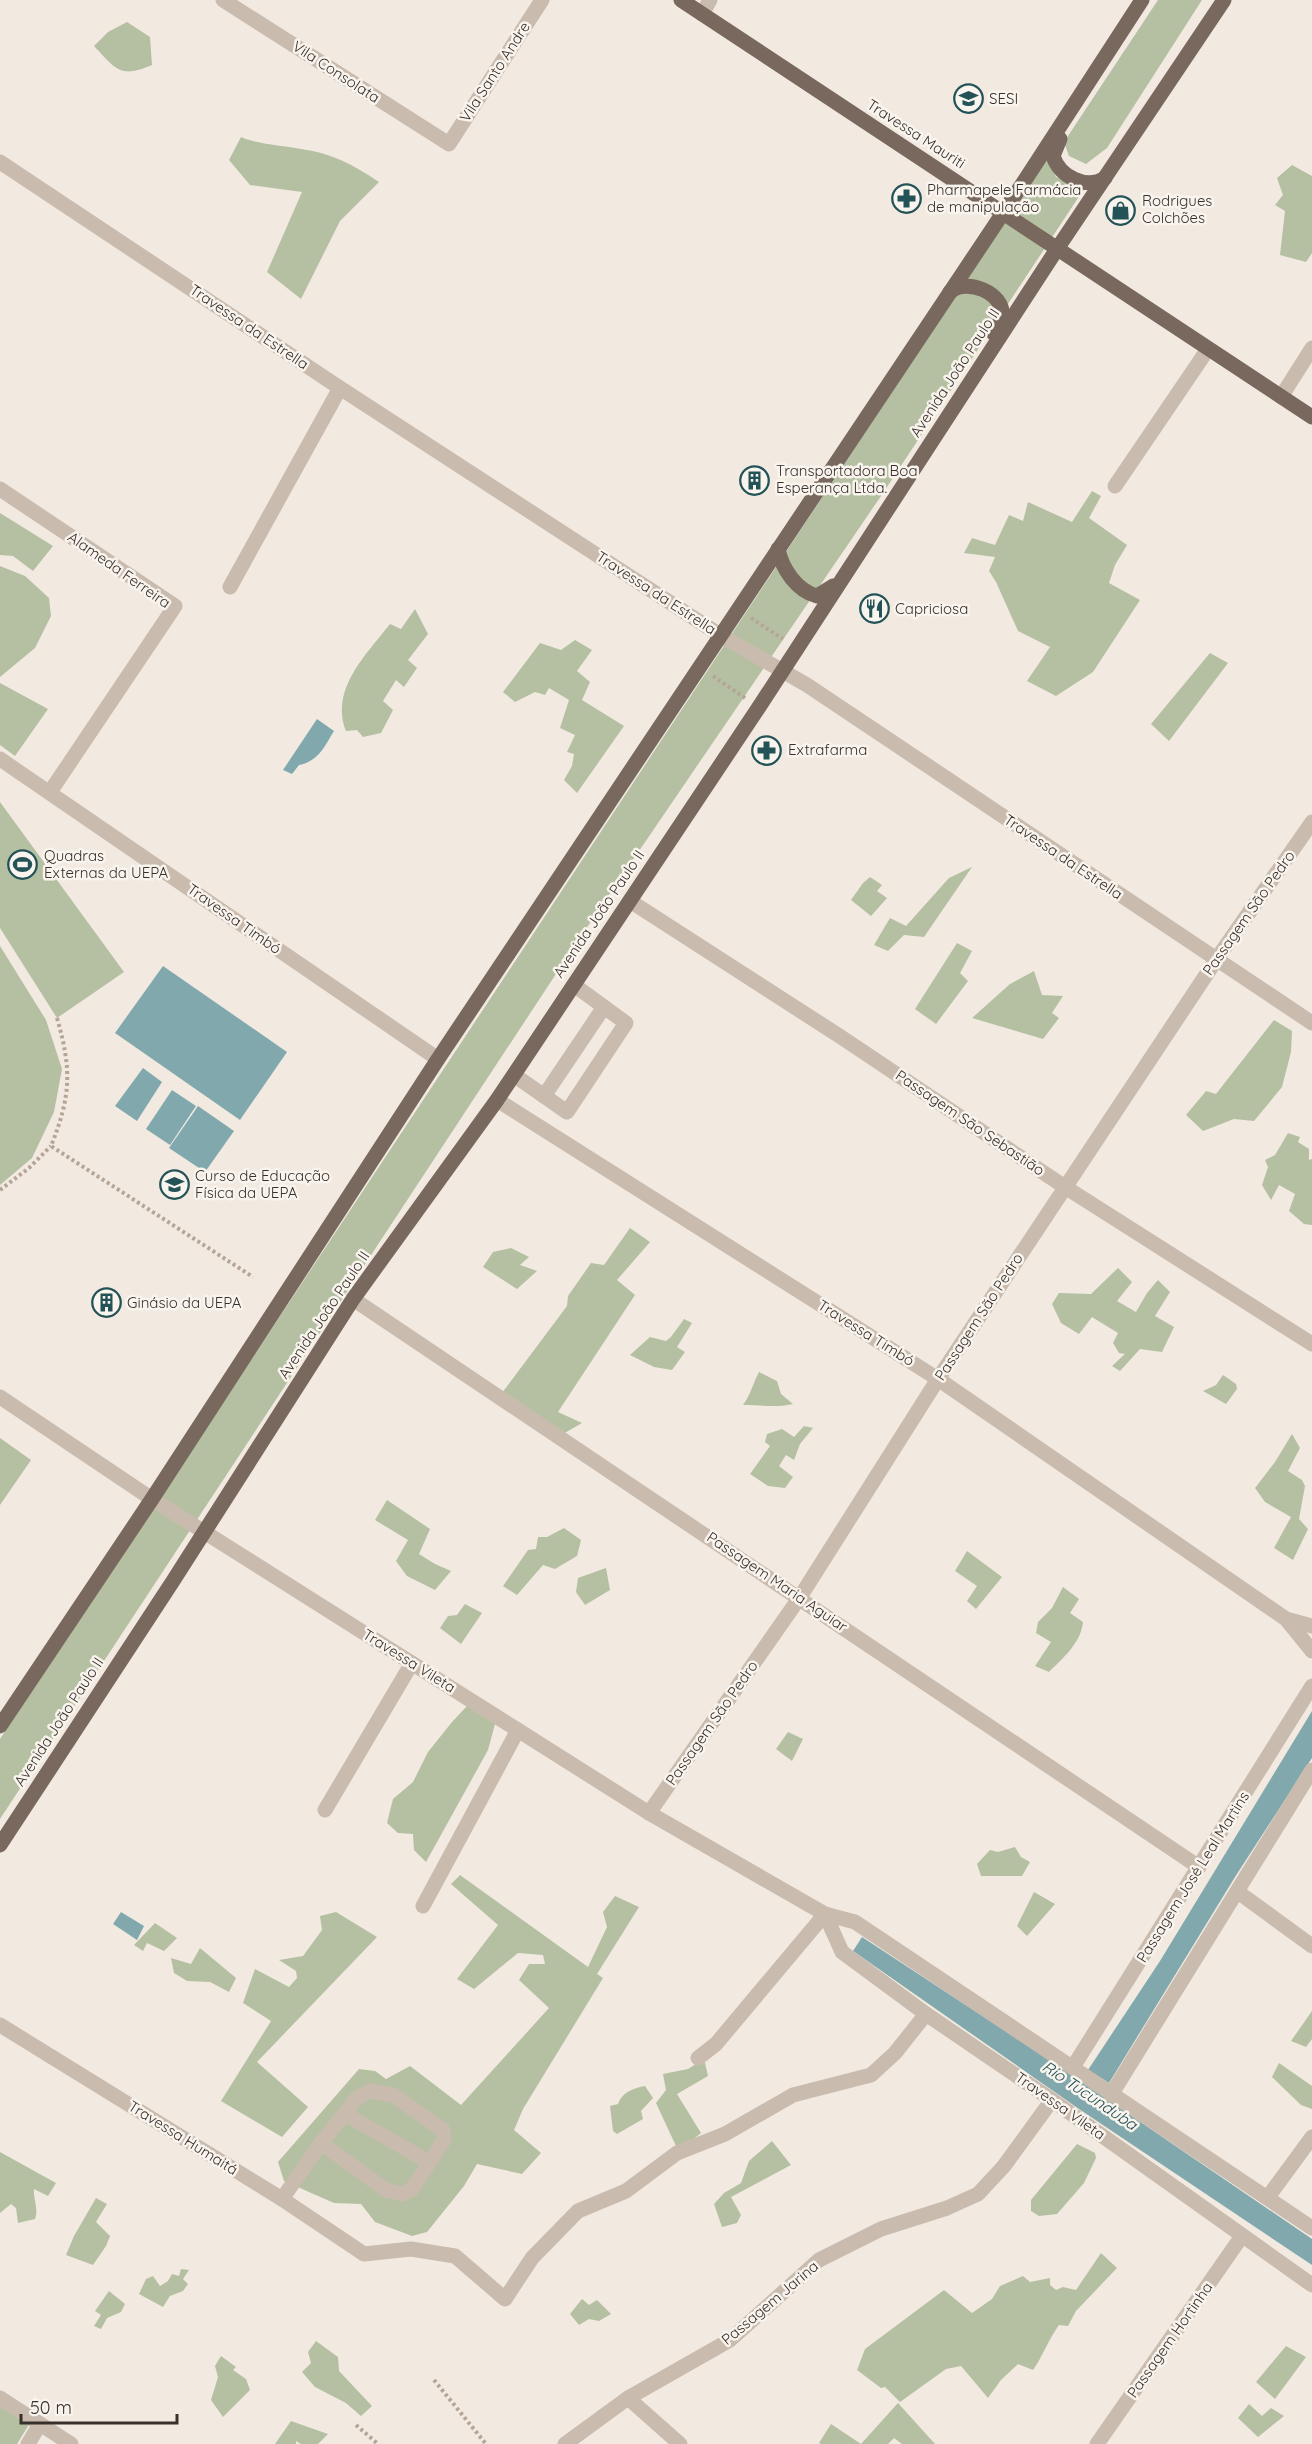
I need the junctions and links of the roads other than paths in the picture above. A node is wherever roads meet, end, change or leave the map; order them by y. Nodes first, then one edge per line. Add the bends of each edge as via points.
1 (223, 0) edge
2 (542, 0) edge
3 (681, 0) edge
4 (1142, 0) edge
5 (1224, 0) edge
6 (706, 7) edge
7 (1086, 85) junction
8 (449, 144) joint
9 (0, 162) edge
10 (1105, 178) junction
11 (1002, 213) junction
12 (1057, 249) junction
13 (949, 293) junction
14 (1312, 348) edge
15 (1208, 349) junction
16 (983, 363) junction
17 (340, 388) junction
18 (1281, 397) junction
19 (1312, 417) edge
20 (1115, 486) dead end
21 (0, 489) edge
22 (778, 549) junction
23 (840, 581) junction
24 (230, 587) dead end
25 (720, 635) junction
26 (781, 670) junction
27 (0, 759) edge
28 (50, 792) junction
29 (1312, 822) edge
30 (630, 901) junction
31 (1216, 960) junction
32 (574, 985) junction
33 (604, 1007) junction
34 (1312, 1023) edge
35 (438, 1059) junction
36 (514, 1075) junction
37 (544, 1096) junction
38 (497, 1100) junction
39 (1065, 1187) junction
40 (353, 1299) junction
41 (1312, 1344) edge
42 (938, 1379) junction
43 (0, 1397) edge
44 (152, 1499) junction
45 (204, 1532) junction
46 (800, 1597) junction
47 (1286, 1619) junction
48 (1312, 1626) edge
49 (1312, 1651) edge
50 (412, 1663) junction
51 (1312, 1686) edge
52 (0, 1726) edge
53 (518, 1730) junction
54 (1312, 1770) edge
55 (325, 1810) dead end
56 (649, 1813) junction
57 (0, 1845) edge
58 (1199, 1867) junction
59 (1238, 1892) junction
60 (423, 1906) dead end
61 (825, 1914) junction
62 (1312, 1946) edge
63 (926, 2014) junction
64 (0, 2025) edge
65 (698, 2058) dead end
66 (1073, 2067) junction
67 (1111, 2095) junction
68 (1052, 2100) junction
69 (345, 2114) junction
70 (1312, 2137) edge
71 (321, 2143) junction
72 (429, 2162) junction
73 (1268, 2197) junction
74 (282, 2199) junction
75 (1312, 2228) edge
76 (1242, 2235) junction
77 (1312, 2285) edge
78 (0, 2398) edge
79 (628, 2398) junction
80 (40, 2424) junction
81 (28, 2444) edge
82 (71, 2444) edge
83 (565, 2444) edge
84 (680, 2444) edge
85 (1097, 2444) edge

1 - 8 street, Vila Consolata
2 - 8 street, Vila Santo Andre
3 - 6 main road, Travessa Mauriti
4 - 7 main road
5 - 10 main road, Avenida João Paulo II
6 - 11 main road, Travessa Mauriti
7 - 10 main road via 1053,156 1058,167 1075,180 1090,184
7 - 11 main road
9 - 17 street, Travessa da Estrella
10 - 12 main road, Avenida João Paulo II
11 - 12 main road, Travessa Mauriti
11 - 13 main road
12 - 15 main road, Travessa Mauriti
12 - 16 main road, Avenida João Paulo II
13 - 16 main road via 958,286 972,285 1000,306 1002,318 983,351
13 - 22 main road
14 - 18 street
15 - 18 main road, Travessa Mauriti
15 - 20 street
16 - 23 main road, Avenida João Paulo II
17 - 24 street
17 - 25 street, Travessa da Estrella
18 - 19 main road, Travessa Mauriti
21 - 28 street, Alameda Ferreira via 175,606
22 - 23 main road via 785,570 807,593 822,595
22 - 25 main road
23 - 26 main road, Avenida João Paulo II
25 - 26 street, Travessa da Estrella
25 - 35 main road
26 - 30 main road, Avenida João Paulo II
26 - 31 street, Travessa da Estrella
27 - 28 street, Travessa Timbó
28 - 35 street, Travessa Timbó
29 - 31 street, Passagem São Pedro
30 - 32 main road, Avenida João Paulo II
30 - 39 street, Passagem São Sebastião via 841,1036
31 - 34 street, Travessa da Estrella
31 - 39 street, Passagem São Pedro
32 - 33 street
32 - 36 main road, Avenida João Paulo II
33 - 37 street
33 - 37 street via 626,1023 567,1112
35 - 44 main road
36 - 37 street
36 - 38 main road, Avenida João Paulo II
38 - 40 main road, Avenida João Paulo II
38 - 42 street, Travessa Timbó
39 - 41 street, Passagem São Sebastião
39 - 42 street, Passagem São Pedro
40 - 45 main road, Avenida João Paulo II
40 - 46 street, Passagem Maria Aguiar
42 - 46 street, Passagem São Pedro
42 - 47 street, Travessa Timbó
43 - 44 street, Travessa Vileta
44 - 45 street, Travessa Vileta
44 - 52 main road
45 - 50 street, Travessa Vileta
45 - 57 main road, Avenida João Paulo II
46 - 56 street, Passagem São Pedro
46 - 58 street, Passagem Maria Aguiar
47 - 48 street, Travessa Timbó
47 - 49 street, Travessa Timbó
50 - 53 street, Travessa Vileta
50 - 55 street
51 - 58 street, Passagem José Leal Martins
53 - 56 street, Travessa Vileta
53 - 60 street
54 - 59 street
56 - 61 street, Travessa Vileta
58 - 66 street, Passagem José Leal Martins
59 - 62 street
59 - 67 street
61 - 63 street, Travessa Vileta via 842,1952
61 - 65 street via 716,2044
61 - 66 street, Travessa Vileta via 855,1922
63 - 68 street, Travessa Vileta
63 - 74 street, Travessa Humaitá via 895,2053 871,2075 793,2095 725,2134 677,2153 626,2191 578,2211 532,2258 505,2299 455,2256 411,2249 364,2254
64 - 74 street, Travessa Humaitá
66 - 67 street, Travessa Vileta
67 - 73 street, Travessa Vileta
68 - 76 street, Travessa Vileta
68 - 79 street, Passagem Jarina via 1004,2166 978,2194 881,2229 819,2260 730,2340
69 - 71 street
69 - 72 street
69 - 72 street via 357,2098 370,2091 393,2095 443,2130 444,2140
70 - 73 street
71 - 72 street via 386,2190 402,2194 412,2189
71 - 74 street
73 - 75 street, Travessa Vileta
76 - 77 street, Travessa Vileta
76 - 85 street, Passagem Hortinha
78 - 80 street
79 - 83 street, Passagem Jarina
79 - 84 street
80 - 81 street
80 - 82 street

